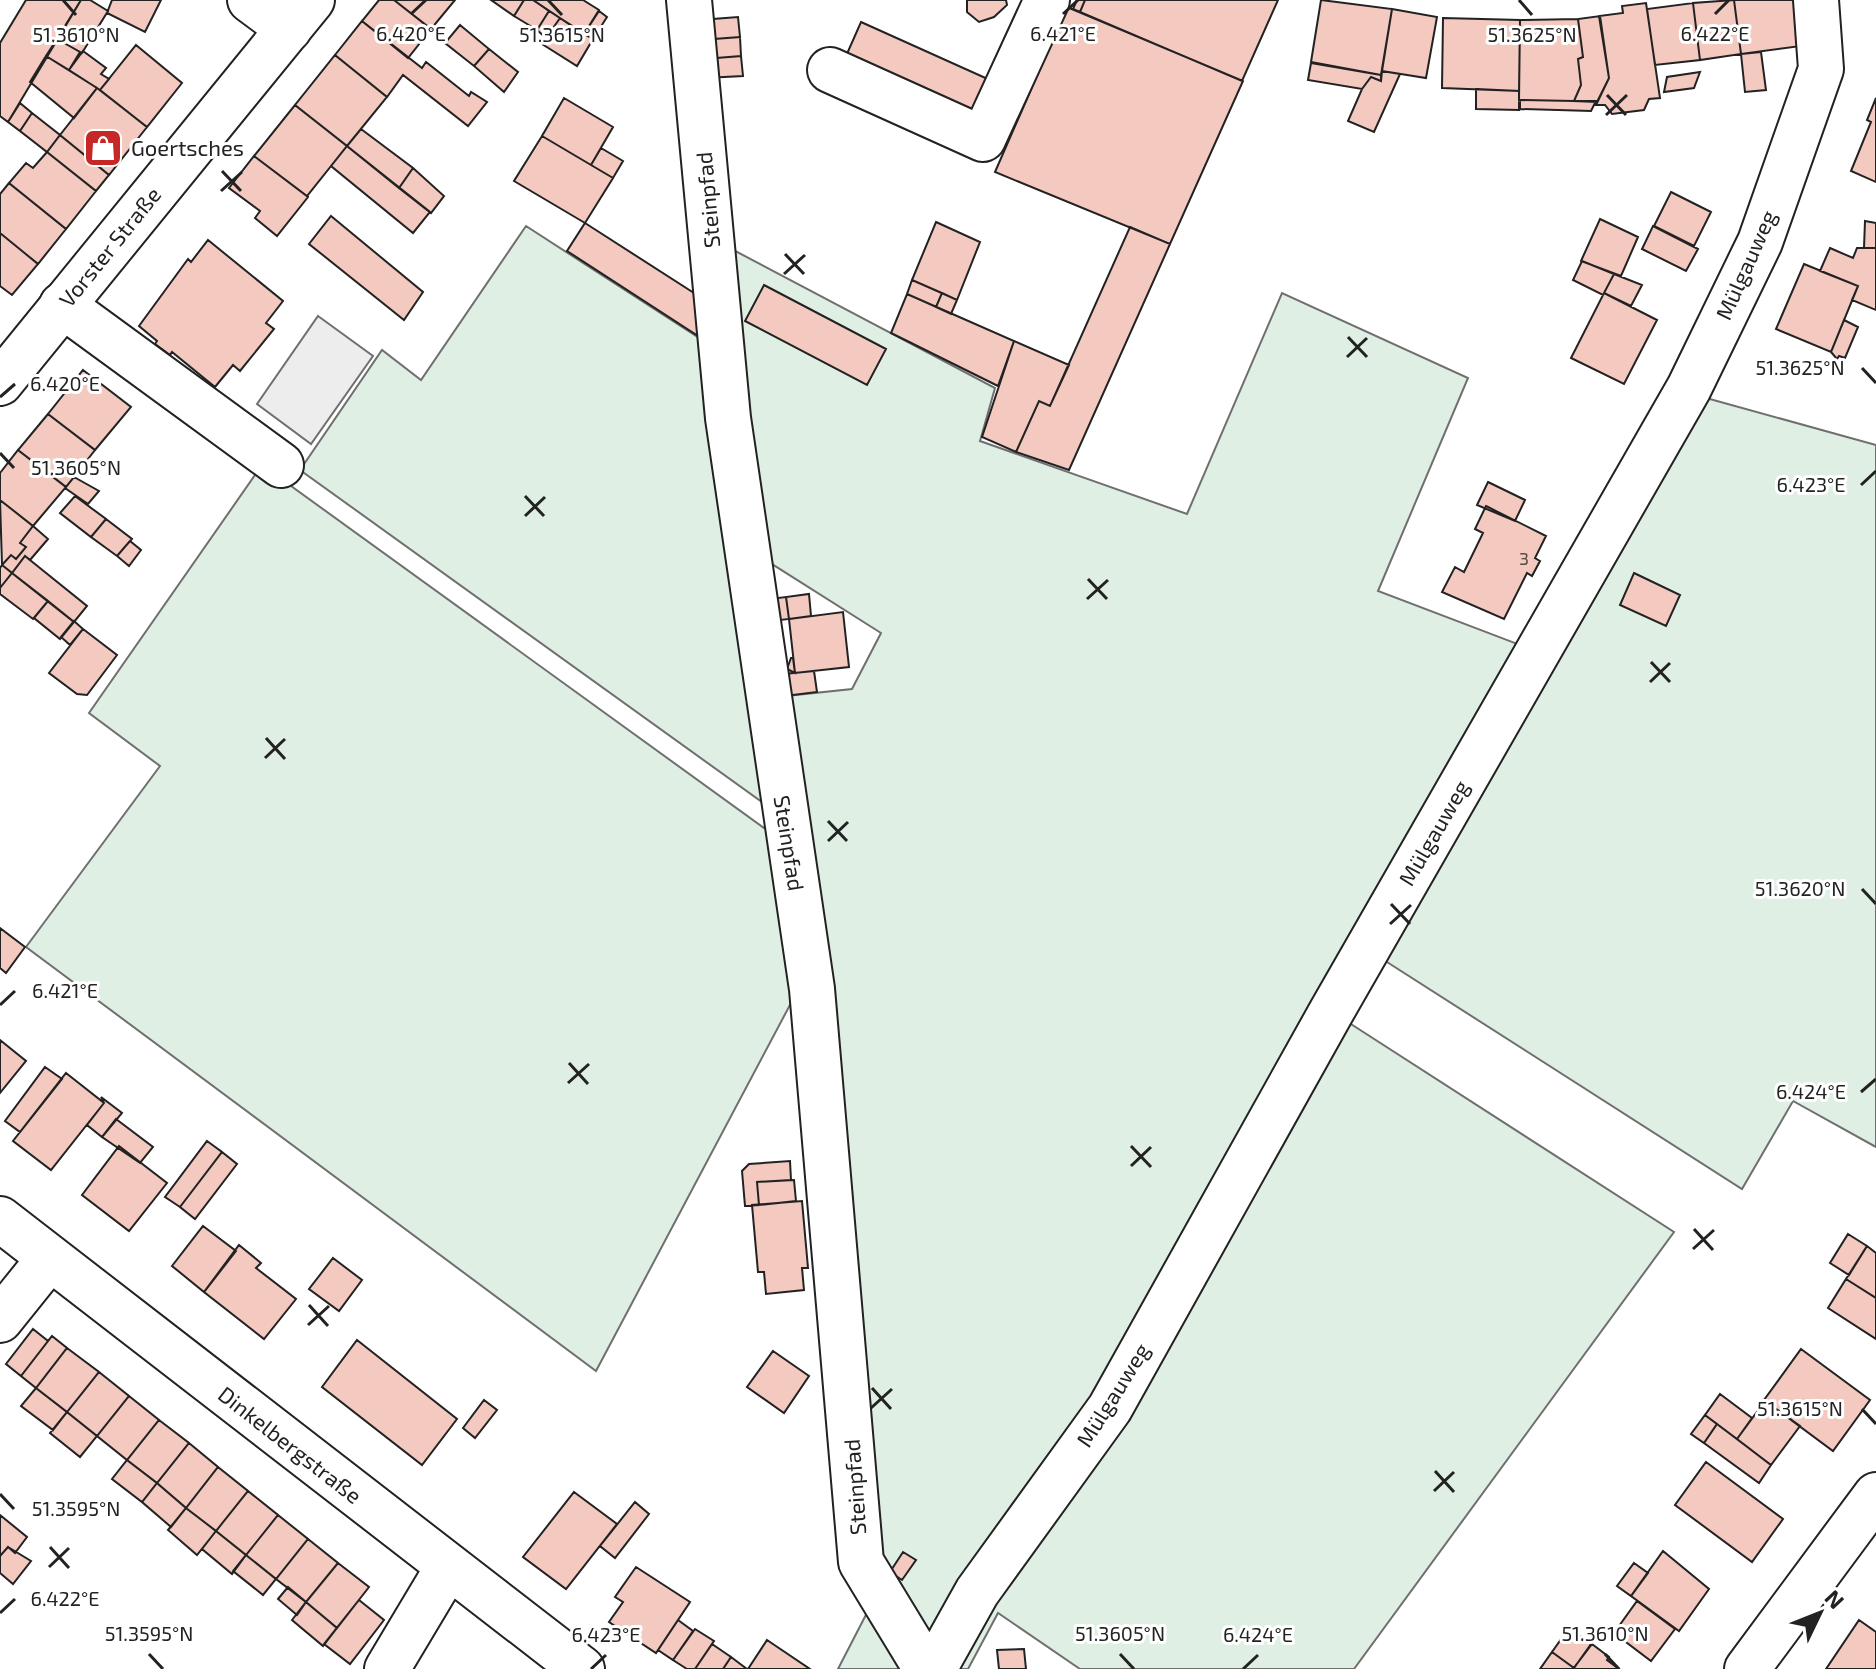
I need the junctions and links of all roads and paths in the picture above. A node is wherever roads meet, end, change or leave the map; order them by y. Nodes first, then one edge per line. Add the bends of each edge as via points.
1 (250, 0) edge
2 (689, 0) edge
3 (1047, 0) edge
4 (1816, 0) edge
5 (300, 14) edge
6 (830, 70) dead end
7 (62, 305) junction
8 (0, 383) edge
9 (281, 465) dead end
10 (0, 1219) edge
11 (49, 1259) junction
12 (0, 1320) edge
13 (1876, 1495) edge
14 (448, 1567) junction
15 (387, 1669) edge
16 (582, 1669) edge
17 (926, 1669) edge
18 (934, 1669) edge
19 (1747, 1669) edge

1 - 5 street
2 - 17 street, Steinpfad via 728,418 812,989 861,1562
3 - 6 street via 983,139
4 - 18 street, Mülgauweg via 1821,69 1760,242 1689,388 1110,1408 977,1592
5 - 7 street, Vorster Straße
7 - 8 street, Vorster Straße
7 - 9 street
10 - 11 street, Dinkelbergstraße
11 - 12 street
11 - 14 street, Dinkelbergstraße
13 - 19 street
14 - 15 street
14 - 16 street, Dinkelbergstraße

